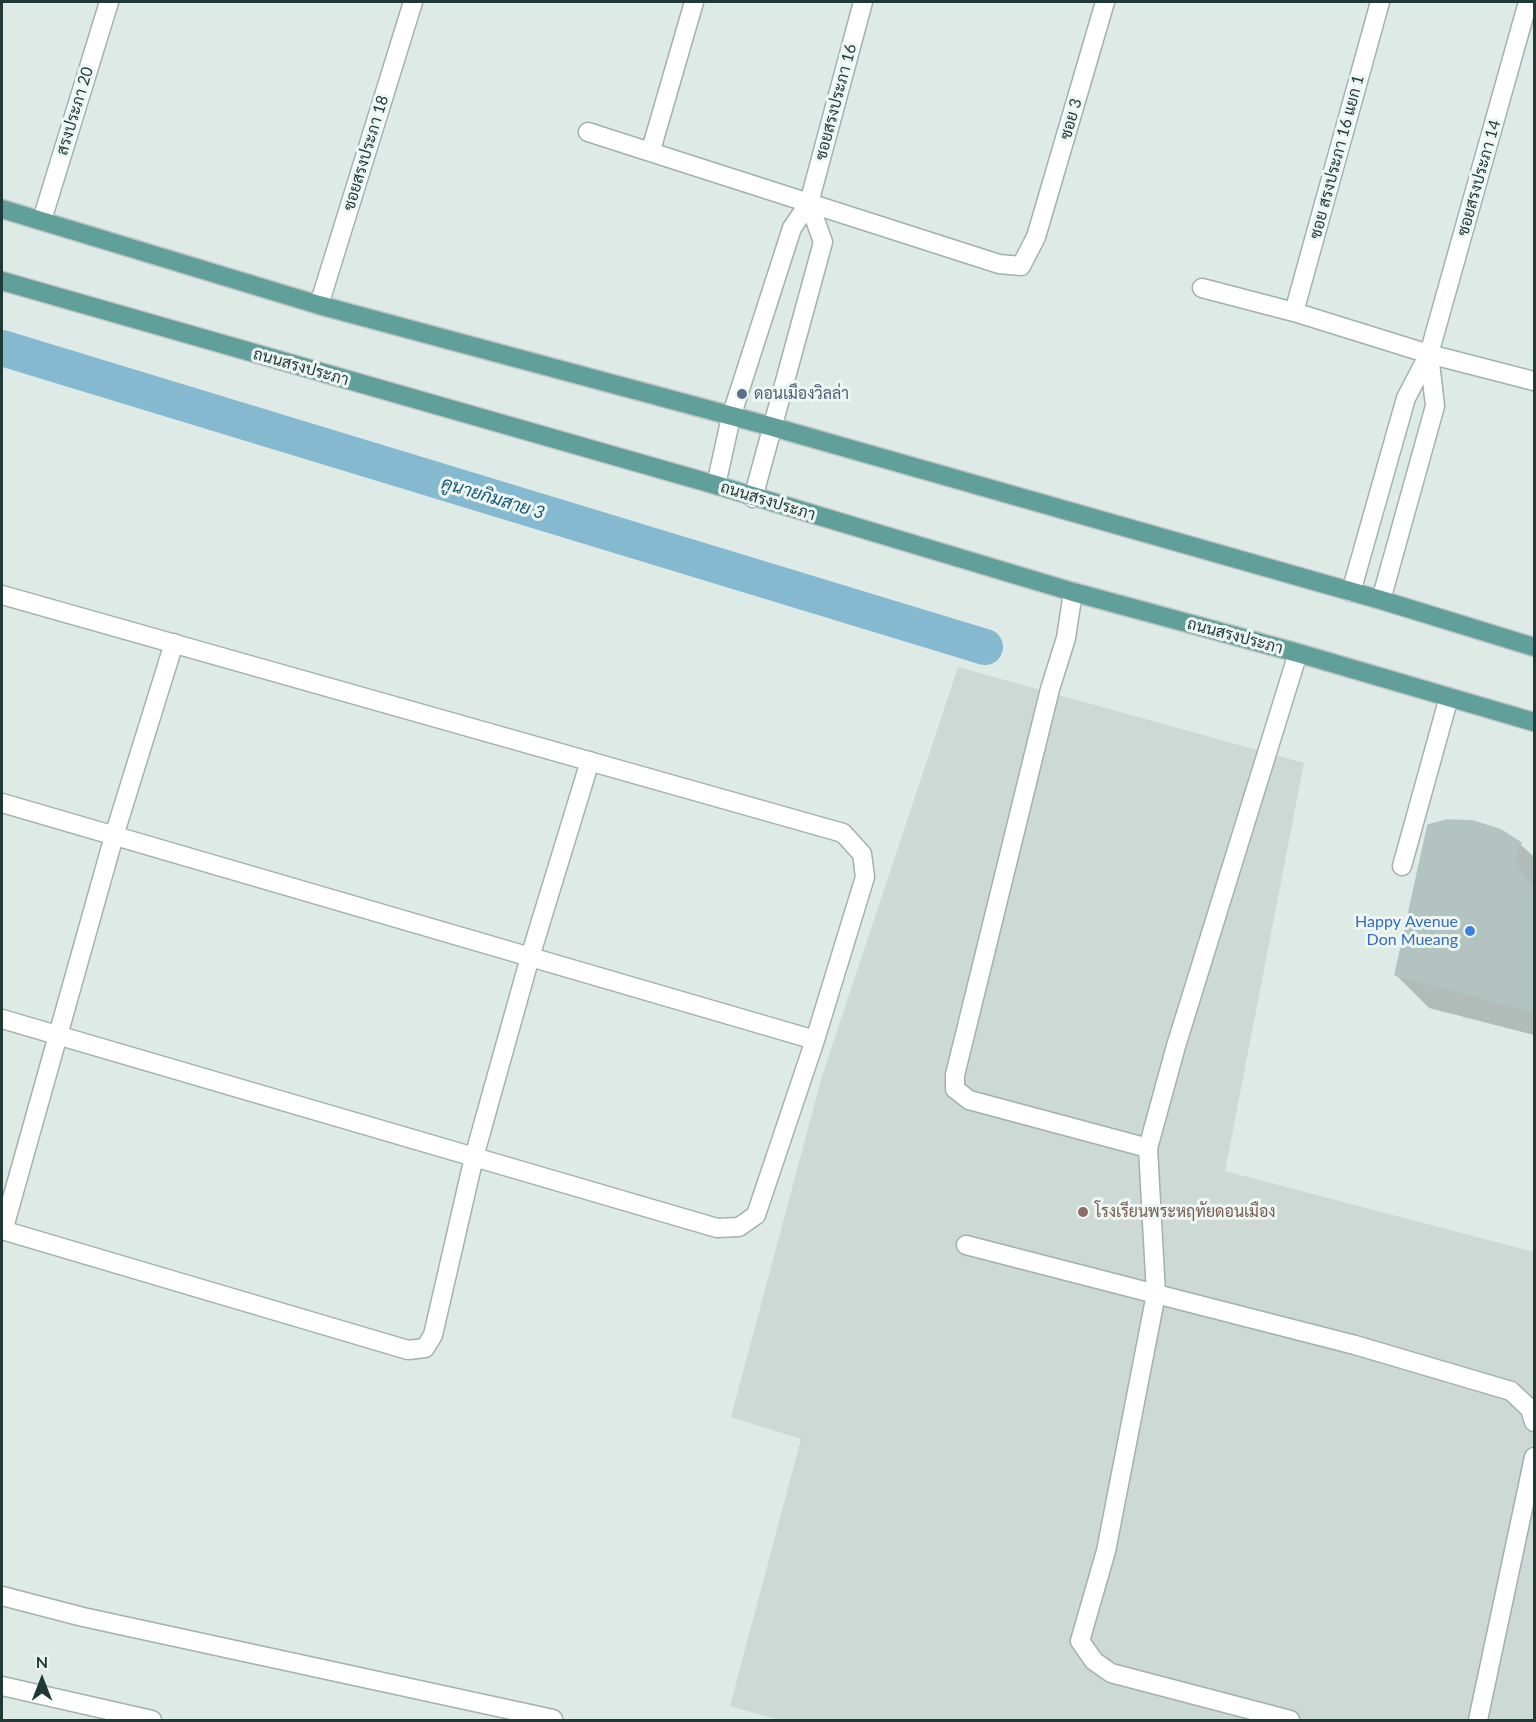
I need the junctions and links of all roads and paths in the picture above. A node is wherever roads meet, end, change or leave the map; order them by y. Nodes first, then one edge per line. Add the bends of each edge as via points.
1 (109, 2) edge
2 (413, 2) edge
3 (694, 2) edge
4 (863, 2) edge
5 (1105, 2) edge
6 (1380, 2) edge
7 (1528, 2) edge
8 (588, 132) dead end
9 (651, 150) junction
10 (809, 203) junction
11 (2, 209) edge
12 (42, 220) junction
13 (2, 281) edge
14 (1202, 288) dead end
15 (319, 305) junction
16 (1294, 312) junction
17 (1429, 354) junction
18 (1534, 381) edge
19 (731, 417) junction
20 (773, 427) junction
21 (716, 485) junction
22 (753, 498) junction
23 (1073, 592) junction
24 (1351, 592) junction
25 (2, 594) edge
26 (1381, 600) junction
27 (174, 643) junction
28 (1534, 647) edge
29 (1298, 653) junction
30 (1449, 697) junction
31 (1534, 722) edge
32 (590, 761) junction
33 (2, 803) edge
34 (114, 836) junction
35 (1402, 866) dead end
36 (530, 957) junction
37 (2, 1019) edge
38 (57, 1035) junction
39 (815, 1040) junction
40 (1148, 1148) junction
41 (474, 1157) junction
42 (2, 1230) edge
43 (966, 1245) dead end
44 (1156, 1294) junction
45 (1534, 1422) edge
46 (1534, 1457) edge
47 (2, 1596) edge
48 (2, 1686) edge
49 (553, 1719) edge
50 (152, 1720) edge
51 (1290, 1720) edge
52 (1478, 1720) edge

1 - 12 street, สรงประภา 20
2 - 15 street, ซอยสรงประภา 18
3 - 9 street
4 - 10 street, ซอยสรงประภา 16
5 - 10 street, ซอย 3 via 1036,237 1021,266 999,264
6 - 16 street, ซอย สรงประภา 16 แยก 1
7 - 17 street, ซอยสรงประภา 14
8 - 9 street
9 - 10 street
10 - 19 street, ซอยสรงประภา 16 via 792,228
10 - 20 street via 823,242
11 - 12 main road
12 - 15 main road
13 - 21 main road, ถนนสรงประภา
14 - 16 street
15 - 19 main road
16 - 17 street
17 - 18 street
17 - 24 street via 1406,398
17 - 26 street via 1435,406
19 - 20 main road
19 - 21 street, ซอยสรงประภา 16
20 - 22 street
20 - 24 main road
21 - 22 main road, ถนนสรงประภา
22 - 23 main road, ถนนสรงประภา
23 - 29 main road, ถนนสรงประภา
23 - 40 street via 1066,638 1050,689 956,1075 956,1089 969,1100
24 - 26 main road
25 - 27 street
26 - 28 main road
27 - 32 street
27 - 34 street
29 - 30 main road, ถนนสรงประภา
29 - 40 street
30 - 31 main road, ถนนสรงประภา
30 - 35 street
32 - 36 street
32 - 39 street via 843,833 862,854 865,877
33 - 34 street
34 - 36 street
34 - 38 street
36 - 39 street
36 - 41 street
37 - 38 street
38 - 41 street
38 - 42 street
39 - 41 street via 756,1215 739,1227 717,1228
40 - 44 street
41 - 42 street via 433,1335 425,1348 408,1350
43 - 44 street
44 - 45 street via 1355,1345 1511,1391 1530,1408
44 - 51 street via 1106,1551 1080,1641 1095,1661 1111,1673
46 - 52 street
47 - 49 street
48 - 50 street

